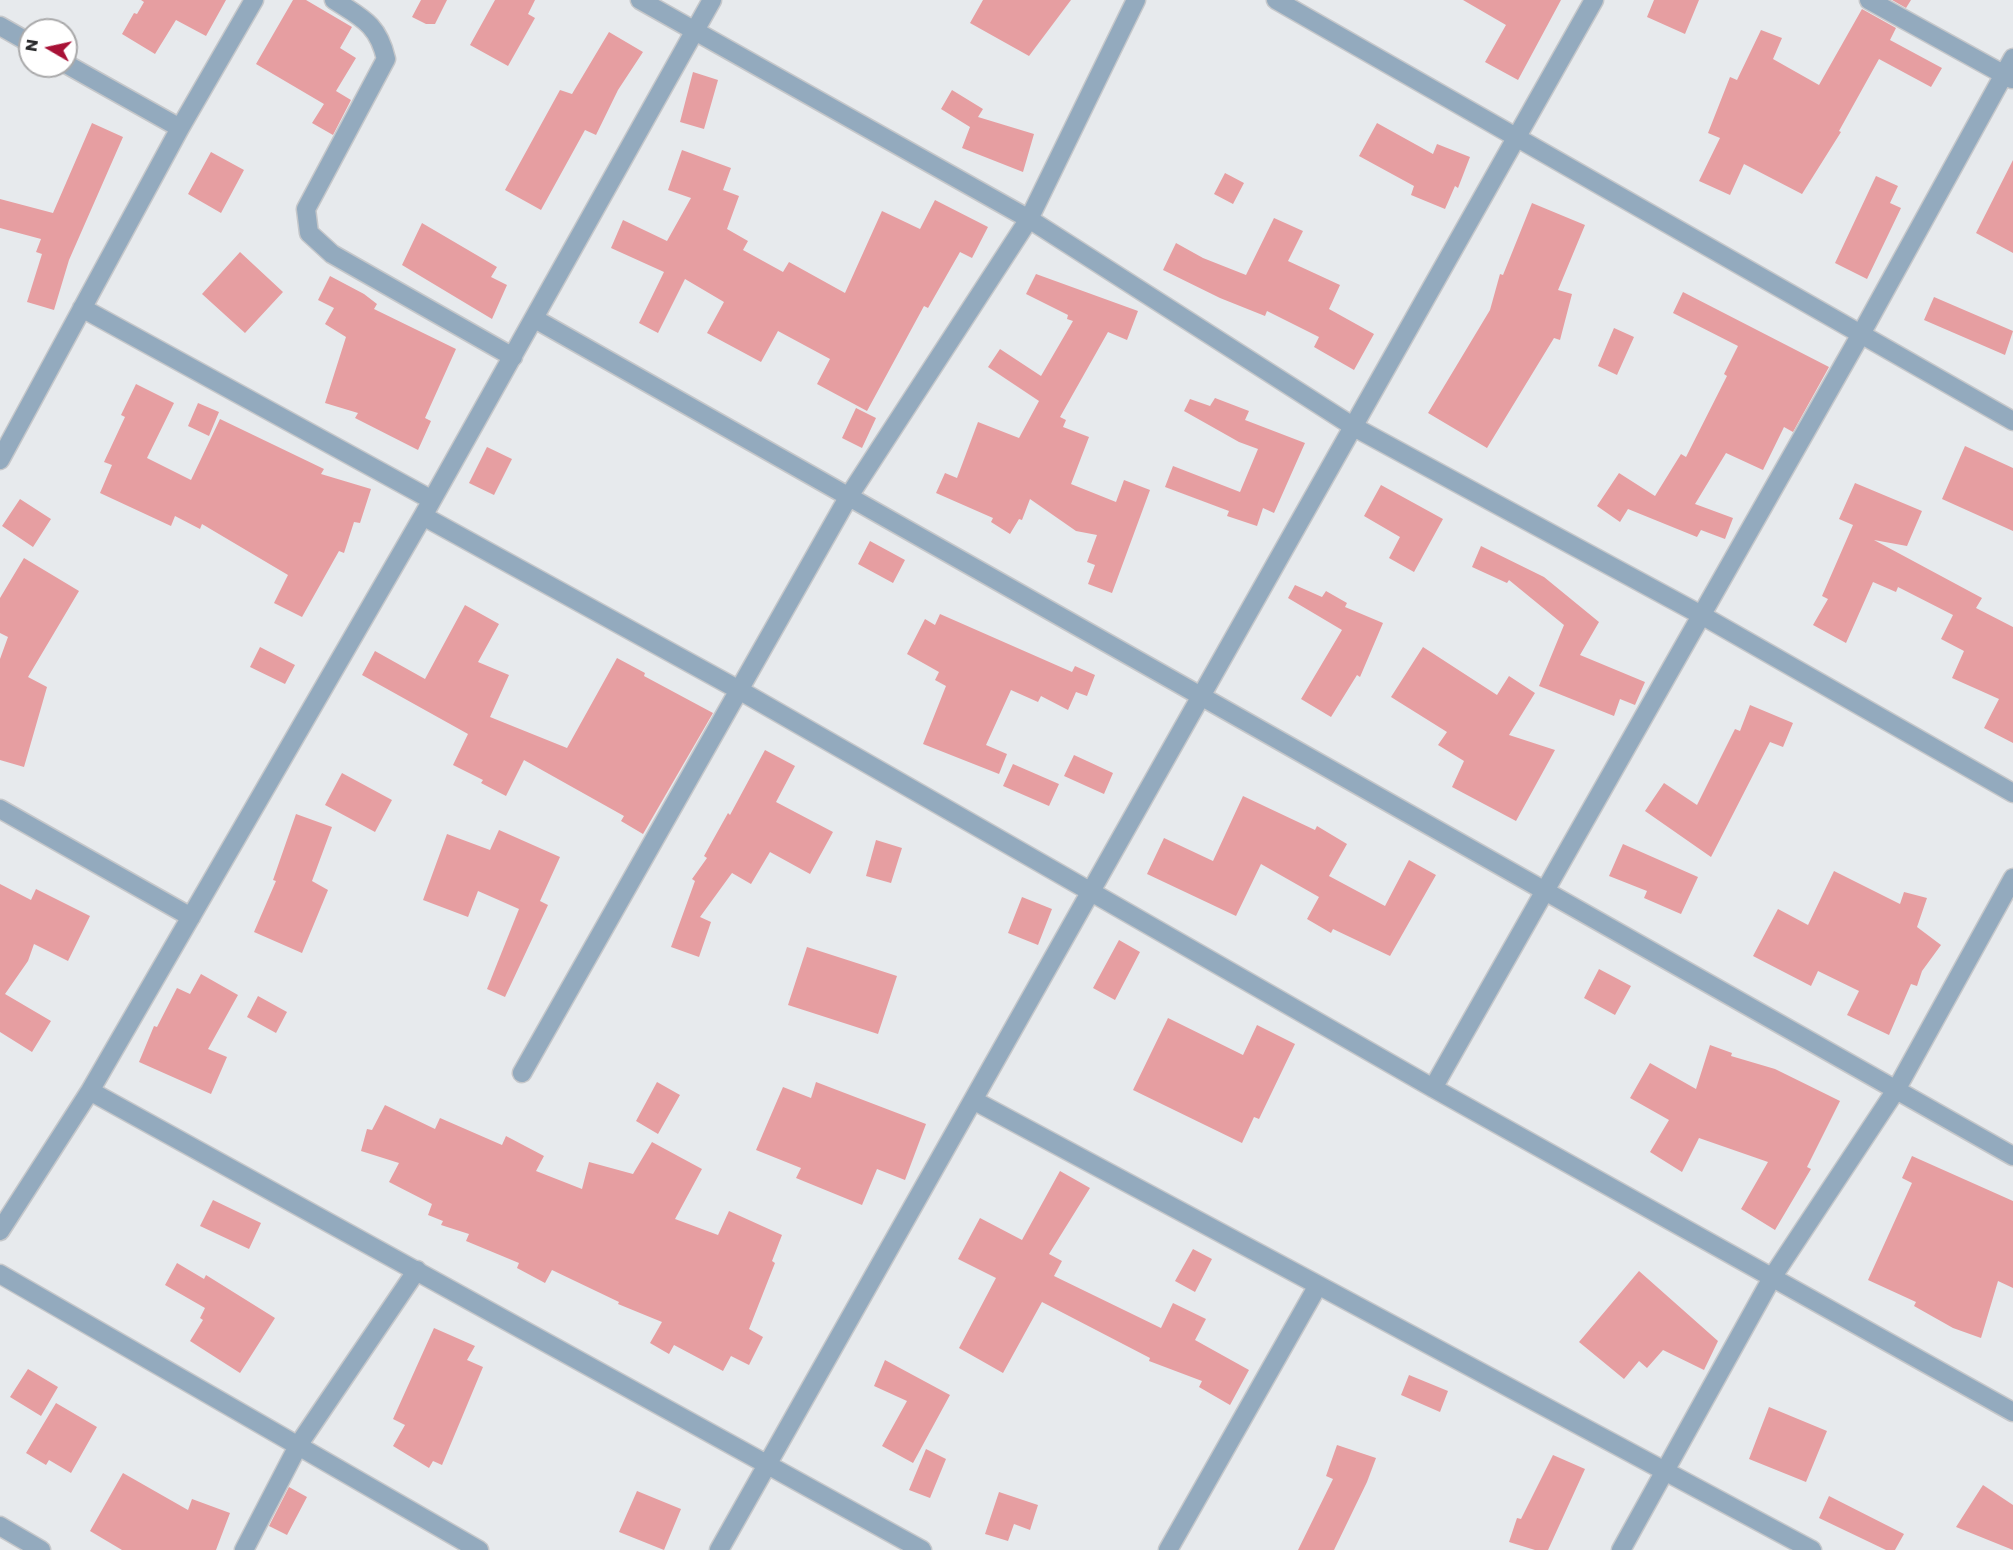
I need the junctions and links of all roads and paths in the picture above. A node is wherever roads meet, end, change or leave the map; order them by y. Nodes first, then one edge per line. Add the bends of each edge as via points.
1 (254, 0) edge
2 (334, 0) edge
3 (640, 0) edge
4 (712, 0) edge
5 (1136, 0) edge
6 (1276, 0) edge
7 (1594, 0) edge
8 (1869, 0) edge
9 (0, 26) edge
10 (694, 31) junction
11 (18, 36) edge
12 (2013, 58) edge
13 (78, 70) edge
14 (2008, 77) edge
15 (180, 128) junction
16 (1517, 139) junction
17 (1029, 219) junction
18 (82, 308) junction
19 (535, 319) junction
20 (1861, 334) junction
21 (513, 357) junction
22 (2013, 421) edge
23 (1354, 427) junction
24 (0, 460) edge
25 (849, 496) junction
26 (432, 500) junction
27 (423, 516) junction
28 (1703, 616) junction
29 (739, 690) junction
30 (1201, 697) junction
31 (2013, 793) edge
32 (0, 809) edge
33 (2013, 878) edge
34 (1546, 891) junction
35 (1090, 892) junction
36 (190, 917) junction
37 (522, 1072) dead end
38 (1433, 1088) junction
39 (1896, 1089) junction
40 (90, 1090) junction
41 (973, 1101) junction
42 (2013, 1156) edge
43 (0, 1231) edge
44 (417, 1270) junction
45 (0, 1274) edge
46 (1773, 1276) junction
47 (1317, 1287) junction
48 (2013, 1412) edge
49 (299, 1444) junction
50 (767, 1464) junction
51 (1665, 1470) junction
52 (0, 1526) edge
53 (41, 1550) edge
54 (244, 1550) edge
55 (479, 1550) edge
56 (718, 1550) edge
57 (922, 1550) edge
58 (1168, 1550) edge
59 (1621, 1550) edge
60 (1812, 1550) edge

1 - 15 street
2 - 21 street via 369,23 382,39 386,59 306,209 309,233 332,254
3 - 10 street
4 - 10 street
5 - 17 street
6 - 16 street
7 - 16 street
8 - 14 street
9 - 11 street
10 - 17 street
10 - 19 street
12 - 14 street
13 - 15 street
14 - 20 street
15 - 18 street
16 - 20 street
16 - 23 street
17 - 23 street
17 - 25 street
18 - 24 street
18 - 26 street
19 - 21 street
19 - 25 street
20 - 22 street
20 - 28 street
21 - 26 street
23 - 28 street
23 - 30 street
25 - 29 street
25 - 30 street
26 - 27 street
27 - 29 street
27 - 36 street
28 - 31 street
28 - 34 street
29 - 35 street
29 - 37 street
30 - 34 street
30 - 35 street
32 - 36 street
33 - 39 street
34 - 38 street
34 - 39 street
35 - 38 street
35 - 41 street
36 - 40 street
38 - 46 street
39 - 42 street
39 - 46 street
40 - 43 street
40 - 44 street
41 - 47 street
41 - 50 street
44 - 49 street
44 - 50 street
45 - 49 street
46 - 48 street
46 - 51 street
47 - 51 street
47 - 58 street
49 - 54 street
49 - 55 street
50 - 56 street
50 - 57 street
51 - 59 street
51 - 60 street
52 - 53 street

